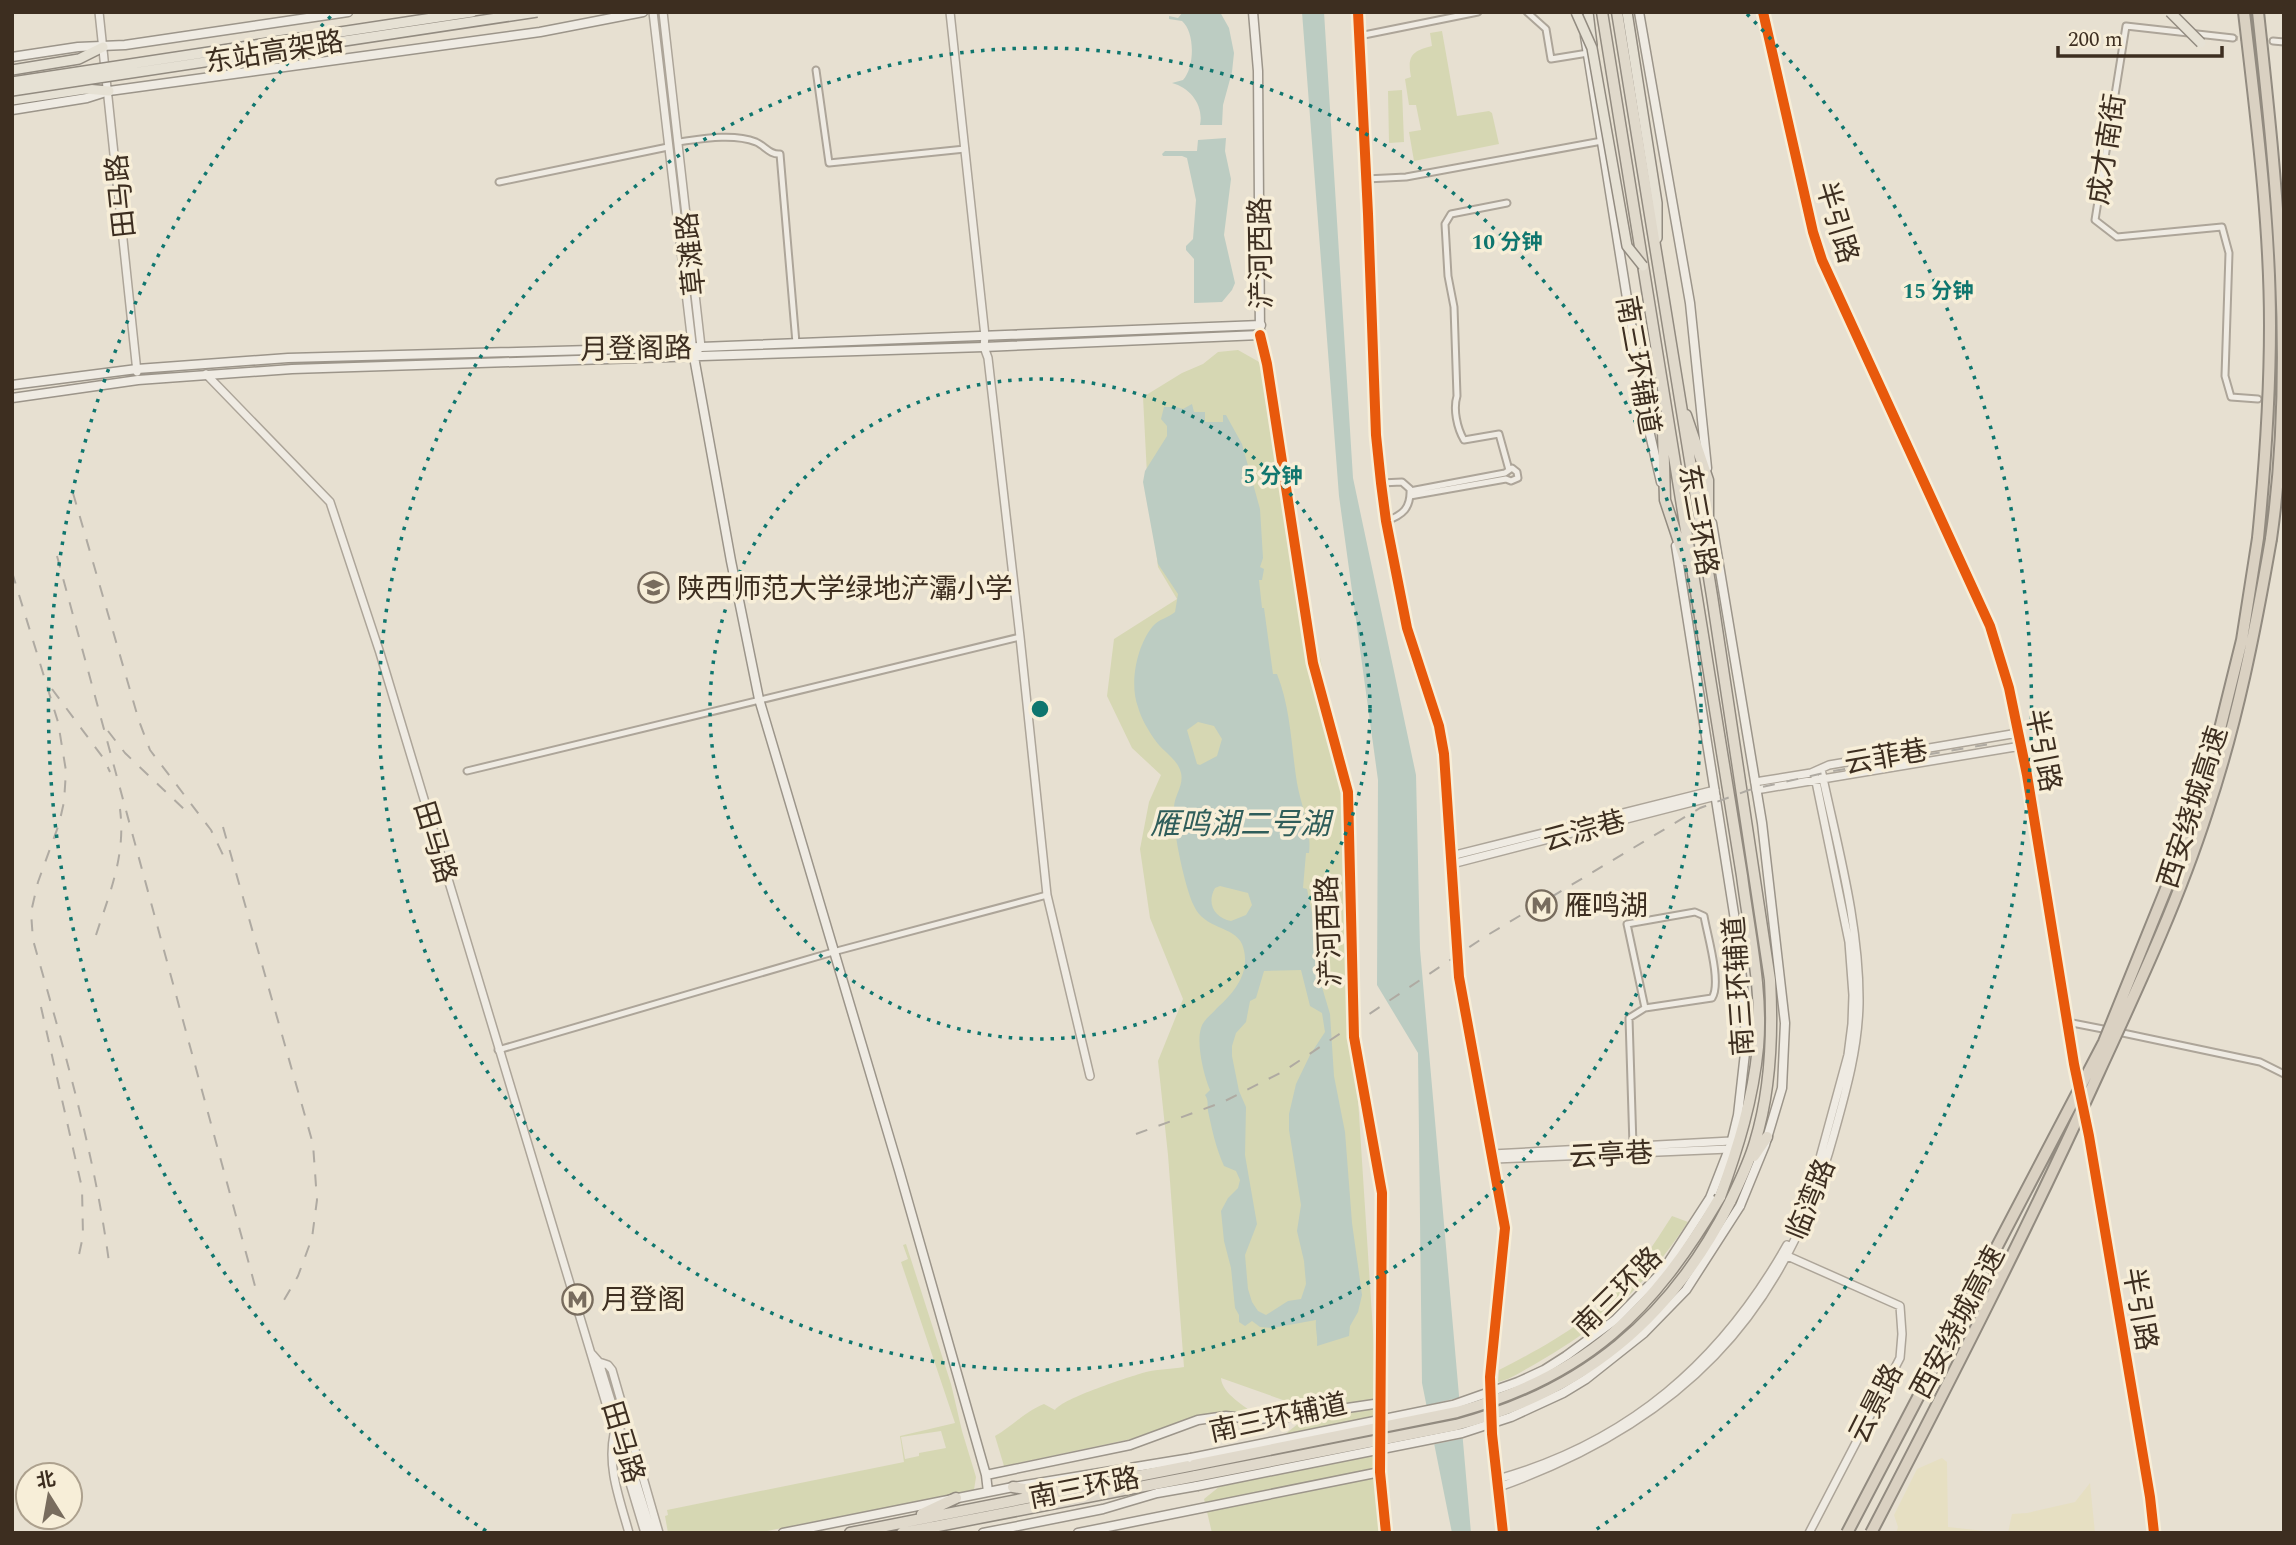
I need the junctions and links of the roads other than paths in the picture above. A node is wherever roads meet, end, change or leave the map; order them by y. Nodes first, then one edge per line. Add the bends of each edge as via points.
1 (99, 12) edge
2 (348, 12) edge
3 (472, 12) edge
4 (537, 12) edge
5 (643, 12) edge
6 (653, 12) edge
7 (663, 12) edge
8 (950, 12) edge
9 (1253, 12) edge
10 (1357, 12) edge
11 (1478, 12) edge
12 (1527, 12) edge
13 (1579, 12) edge
14 (1588, 12) edge
15 (1639, 12) edge
16 (1763, 12) edge
17 (2170, 12) edge
18 (2244, 12) edge
19 (2258, 12) edge
20 (1620, 13) edge
21 (1603, 15) edge
22 (1359, 36) junction
23 (2234, 38) tunnel mouth
24 (2273, 41) tunnel mouth
25 (2284, 42) edge
26 (2201, 43) dead end
27 (103, 47) junction
28 (1590, 50) junction
29 (12, 57) edge
30 (12, 70) edge
31 (816, 70) dead end
32 (12, 82) edge
33 (12, 91) edge
34 (109, 91) junction
35 (12, 100) edge
36 (12, 110) edge
37 (1602, 141) junction
38 (678, 142) junction
39 (668, 147) junction
40 (965, 149) junction
41 (1366, 180) junction
42 (499, 182) dead end
43 (1507, 203) dead end
44 (1643, 266) junction
45 (1261, 330) junction
46 (985, 336) junction
47 (796, 343) junction
48 (1655, 344) junction
49 (696, 347) junction
50 (984, 347) junction
51 (694, 357) junction
52 (137, 369) junction
53 (206, 374) junction
54 (138, 380) junction
55 (12, 385) edge
56 (1677, 390) junction
57 (12, 398) edge
58 (2258, 399) dead end
59 (1509, 470) junction
60 (1708, 480) junction
61 (1381, 483) junction
62 (1410, 494) junction
63 (1665, 499) junction
64 (1386, 522) junction
65 (1696, 592) junction
66 (1712, 596) junction
67 (1020, 637) junction
68 (759, 699) junction
69 (2018, 733) junction
70 (2021, 746) junction
71 (467, 771) dead end
72 (1819, 775) junction
73 (1756, 786) junction
74 (1716, 793) junction
75 (1452, 860) junction
76 (1047, 895) junction
77 (833, 951) junction
78 (1645, 1008) junction
79 (2067, 1021) junction
80 (1758, 1022) joint
81 (1773, 1030) joint
82 (498, 1050) junction
83 (2284, 1074) edge
84 (1090, 1076) dead end
85 (1747, 1115) junction
86 (1767, 1137) junction
87 (1731, 1142) junction
88 (1633, 1146) junction
89 (1493, 1156) junction
90 (1745, 1168) junction
91 (1725, 1201) junction
92 (1784, 1254) junction
93 (592, 1354) junction
94 (599, 1362) junction
95 (1381, 1403) junction
96 (614, 1433) junction
97 (628, 1466) junction
98 (1194, 1471) junction
99 (1380, 1472) junction
100 (986, 1475) junction
101 (1499, 1483) junction
102 (1013, 1487) junction
103 (988, 1492) junction
104 (1049, 1494) junction
105 (956, 1498) junction
106 (907, 1521) junction
107 (962, 1521) junction
108 (992, 1532) edge
109 (629, 1533) edge
110 (645, 1533) edge
111 (652, 1533) edge
112 (659, 1533) edge
113 (783, 1533) edge
114 (850, 1533) edge
115 (902, 1533) edge
116 (941, 1533) edge
117 (1078, 1533) edge
118 (1386, 1533) edge
119 (1503, 1533) edge
120 (1809, 1533) edge
121 (1847, 1533) edge
122 (1871, 1533) edge
123 (2154, 1533) edge

1 - 27 street, 田马路
2 - 27 main road
3 - 32 main road, 东站高架路, bridge
4 - 33 main road, 东站高架路, bridge
5 - 34 main road via 540,32
6 - 39 street, 草滩路
7 - 38 street, 草滩路
8 - 40 street
9 - 45 main road, 浐河西路 via 1258,71
10 - 22 street
11 - 22 street
12 - 28 street via 1546,29 1551,59
13 - 28 main road, bridge
14 - 28 main road
15 - 60 main road, 南三环辅道 via 1690,303
16 - 69 street, 半引路 via 1812,232 1990,626
17 - 26 main road, bridge
18 - 121 highway, 西安绕城高速, bridge via 2265,213 2268,432 2242,640 2217,741 2185,842 2104,1042
19 - 122 highway, 西安绕城高速, bridge via 2276,177 2283,402 2271,539 2244,682 2207,813 2171,912 2062,1153
20 - 56 highway, 东三环路
21 - 44 highway, 东三环路
22 - 41 street
23 - 58 street, 成才南街 via 2126,26 2095,220 2116,237 2222,227 2229,253 2225,376 2231,397
24 - 25 street
27 - 29 main road
27 - 30 main road via 79,59
27 - 34 street, 田马路
28 - 37 main road, 南三环辅道
28 - 44 main road, bridge via 1627,246
31 - 40 street via 830,163
34 - 35 main road via 85,89
34 - 36 main road via 87,99
34 - 52 street, 田马路
37 - 41 street via 1406,177
37 - 63 main road, 南三环辅道 via 1646,417
38 - 47 street via 715,137 755,142 780,154
38 - 49 street, 草滩路
39 - 42 street
39 - 49 street, 草滩路
40 - 46 street
41 - 61 street
43 - 59 street via 1451,214 1445,224 1460,433 1464,440 1499,433
44 - 48 highway, 东三环路
45 - 46 main road, 月登阁路
45 - 50 main road, 月登阁路
45 - 95 street, 浐河西路 via 1313,663 1348,792 1354,1037 1382,1193
46 - 47 main road, 月登阁路
46 - 50 street
47 - 49 main road, 月登阁路
48 - 63 highway
48 - 65 highway, 东三环路
49 - 51 street
49 - 52 main road, 月登阁路 via 288,358
50 - 51 main road, 月登阁路
50 - 67 street
51 - 53 main road, 月登阁路
51 - 68 main road
52 - 54 street, 田马路
52 - 55 main road, 月登阁路
53 - 54 main road, 月登阁路
53 - 82 street, 田马路 via 330,502 380,653
54 - 57 main road, 月登阁路
56 - 60 highway
56 - 66 highway, 东三环路
59 - 62 street
59 - 62 street via 1517,471 1518,478
60 - 66 highway
60 - 73 main road, 南三环辅道 via 1714,547
61 - 62 street via 1402,482
61 - 64 street
62 - 64 street via 1401,516
63 - 65 highway
63 - 74 main road, 南三环辅道 via 1678,553
64 - 75 street via 1407,628 1439,726
65 - 80 highway, 东三环路 via 1742,876
66 - 81 highway, 东三环路 via 1770,980
67 - 68 street
67 - 76 street
68 - 71 street
68 - 77 main road
69 - 70 street, 半引路
69 - 72 street, 云菲巷 via 1829,765
70 - 72 street, 云菲巷
70 - 79 street, 半引路
72 - 73 street, 云菲巷
72 - 92 street, 临湾路 via 1849,942 1853,1024 1818,1165
73 - 86 main road, 南三环辅道 via 1785,1023 1782,1088
74 - 75 street, 云淙巷
74 - 87 main road, 南三环辅道 via 1743,985 1745,1032 1738,1115
75 - 89 street via 1459,977
76 - 77 street
76 - 84 street
77 - 82 street
77 - 100 main road
78 - 78 street via 1628,925 1695,912 1704,916 1713,962 1712,998
78 - 88 street via 1629,1018
79 - 83 street via 2260,1062
79 - 123 street, 半引路
80 - 85 highway, 南三环路
81 - 90 highway, 南三环路 via 1762,1114
82 - 93 street, 田马路
85 - 87 highway
85 - 91 highway, 南三环路
86 - 90 highway
86 - 91 main road, 南三环辅道
87 - 88 street
87 - 89 street, 云亭巷
87 - 91 main road, 南三环辅道
88 - 89 street
89 - 101 street via 1505,1228 1490,1377
90 - 91 highway, 南三环路
91 - 98 main road, 南三环辅道, bridge via 1615,1320 1544,1370 1453,1405
91 - 98 highway, 南三环路, bridge via 1713,1235 1681,1284 1622,1342 1561,1385 1494,1415 1456,1425
92 - 101 street, 临湾路 via 1776,1276 1736,1332 1667,1400 1578,1455
92 - 120 street, 云景路 via 1900,1306 1900,1357
93 - 94 street, 田马路
93 - 96 street, 田马路
94 - 97 street, 田马路
94 - 112 street via 612,1370
95 - 99 street, 浐河西路
95 - 100 main road via 1280,1418 1198,1420 1130,1445
96 - 97 street, 田马路
96 - 109 street via 611,1465
97 - 110 street, 田马路
97 - 111 street, 田马路
98 - 102 main road, 南三环辅道
98 - 104 highway, 南三环路
98 - 107 highway, 南三环路
98 - 108 main road, 南三环辅道 via 1157,1493
99 - 117 main road
99 - 118 street, 浐河西路
100 - 103 main road
101 - 119 street
102 - 103 main road, 南三环辅道
102 - 104 highway
103 - 105 main road, 南三环辅道
104 - 106 highway, 南三环路
105 - 106 highway
105 - 113 main road, 南三环辅道
106 - 114 highway, 南三环路
107 - 115 highway, 南三环路
107 - 116 highway

